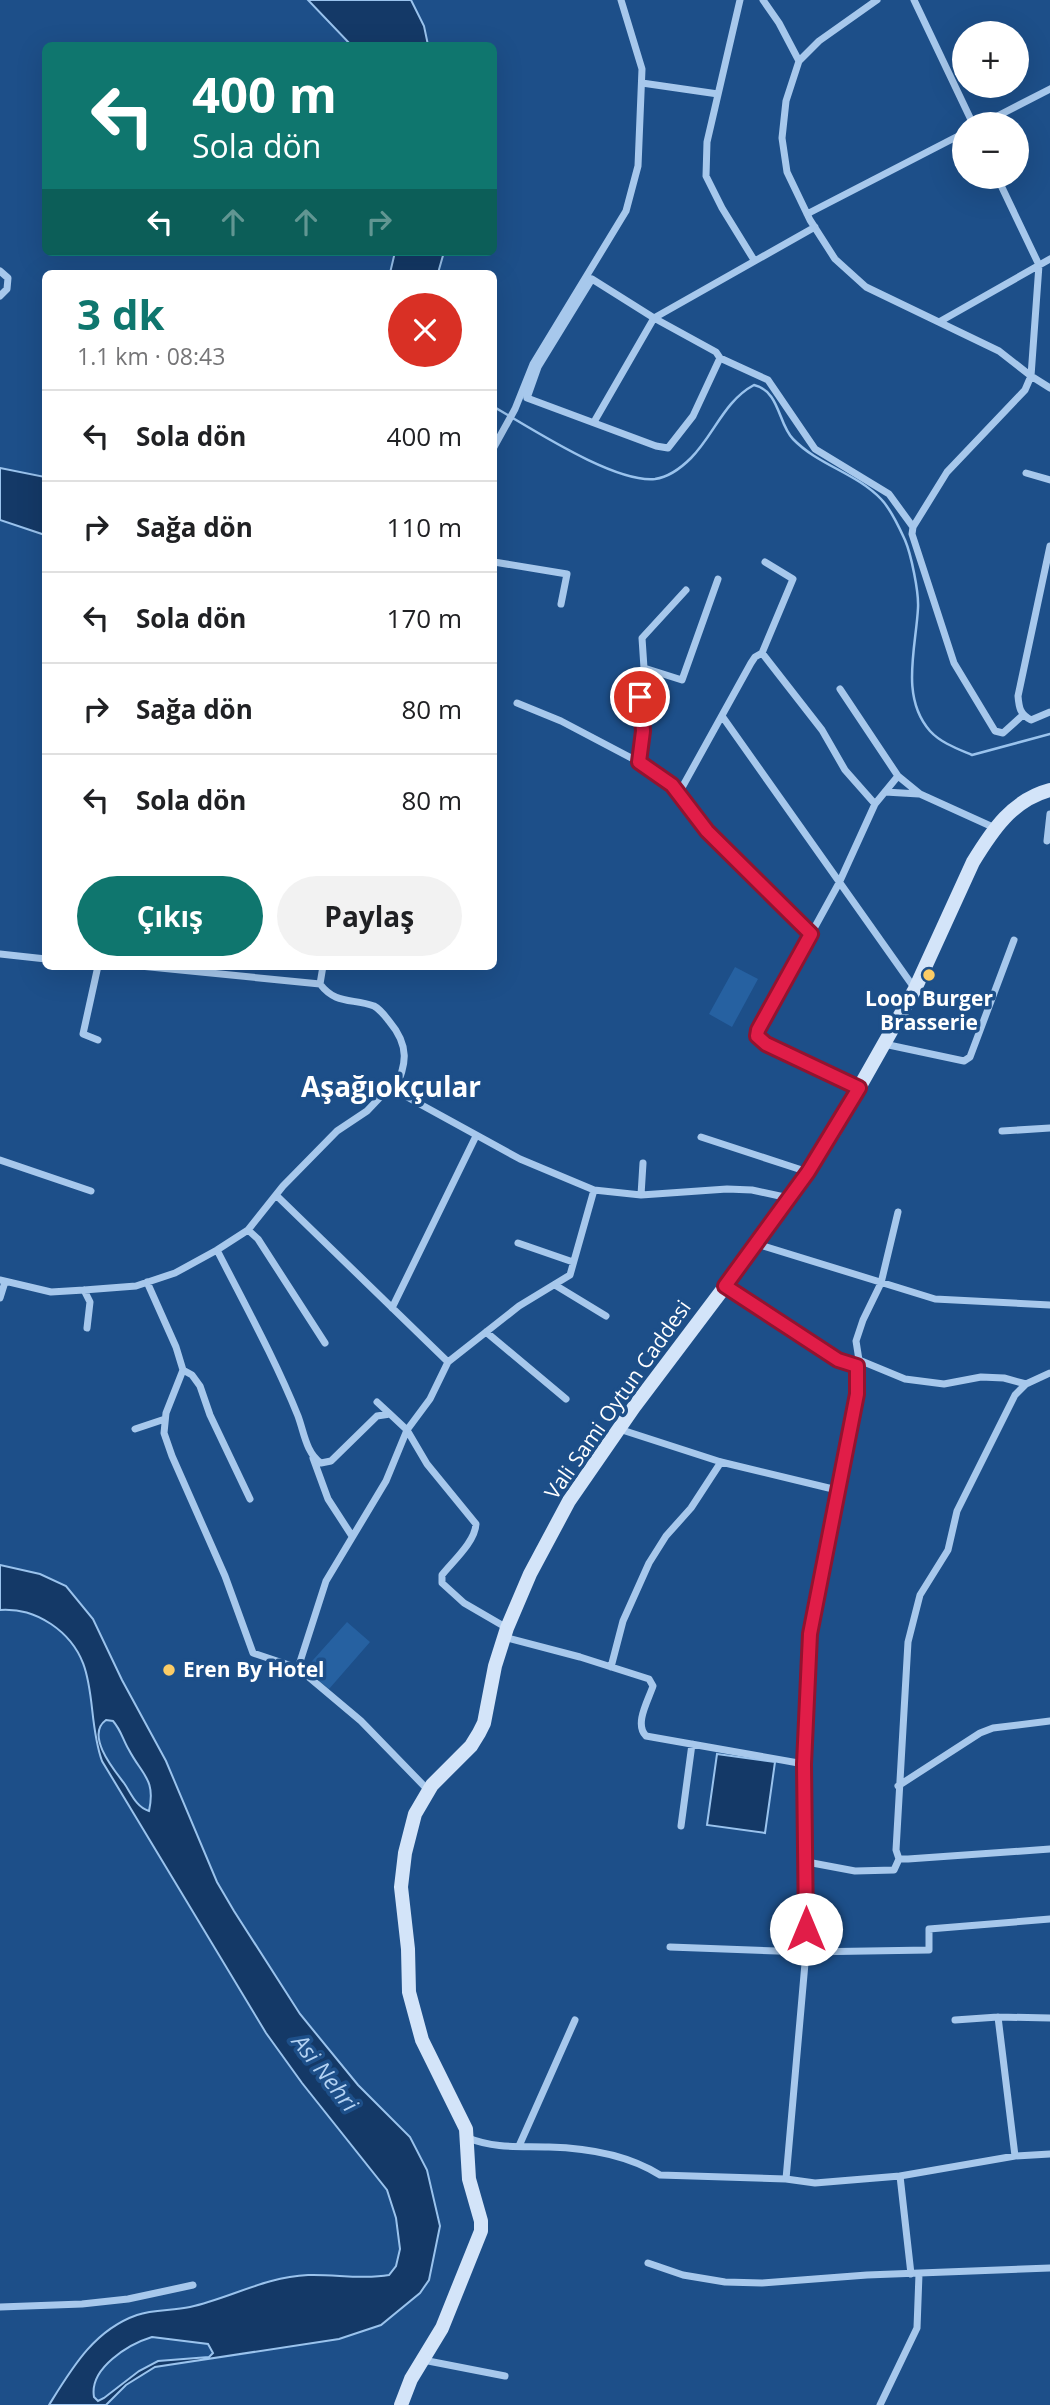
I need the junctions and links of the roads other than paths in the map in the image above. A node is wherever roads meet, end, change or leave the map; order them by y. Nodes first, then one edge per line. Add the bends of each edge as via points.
1 (621, 0) edge
2 (740, 0) edge
3 (763, 0) edge
4 (877, 0) edge
5 (915, 0) edge
6 (799, 61) junction
7 (642, 83) junction
8 (1050, 89) edge
9 (718, 94) junction
10 (967, 112) edge
11 (1005, 112) edge
12 (952, 139) edge
13 (1003, 189) edge
14 (807, 214) junction
15 (815, 227) junction
16 (1050, 259) edge
17 (754, 260) junction
18 (1039, 265) junction
19 (0, 271) edge
20 (0, 296) edge
21 (654, 318) junction
22 (939, 322) junction
23 (720, 358) junction
24 (1031, 376) junction
25 (1050, 388) edge
26 (594, 422) junction
27 (497, 442) edge
28 (1026, 473) dead end
29 (1050, 480) edge
30 (913, 527) junction
31 (1050, 546) edge
32 (497, 562) edge
33 (765, 562) dead end
34 (718, 579) dead end
35 (686, 590) dead end
36 (561, 604) dead end
37 (762, 653) junction
38 (645, 668) junction
39 (840, 688) dead end
40 (517, 703) dead end
41 (1050, 712) edge
42 (1023, 715) junction
43 (722, 716) junction
44 (639, 762) junction
45 (898, 776) junction
46 (1050, 790) edge
47 (885, 792) junction
48 (679, 793) junction
49 (920, 794) junction
50 (875, 804) junction
51 (1050, 814) edge
52 (995, 828) junction
53 (1047, 841) dead end
54 (839, 883) junction
55 (811, 934) junction
56 (1014, 940) dead end
57 (0, 954) edge
58 (42, 959) edge
59 (97, 970) edge
60 (180, 970) edge
61 (322, 970) edge
62 (320, 984) junction
63 (915, 989) junction
64 (98, 1040) dead end
65 (884, 1044) junction
66 (859, 1088) junction
67 (394, 1092) junction
68 (1050, 1128) edge
69 (1002, 1131) dead end
70 (476, 1136) junction
71 (701, 1137) dead end
72 (0, 1160) edge
73 (643, 1163) dead end
74 (808, 1172) junction
75 (594, 1190) junction
76 (91, 1191) dead end
77 (641, 1195) junction
78 (277, 1196) junction
79 (790, 1198) junction
80 (898, 1212) dead end
81 (248, 1230) junction
82 (518, 1242) dead end
83 (757, 1244) junction
84 (217, 1250) junction
85 (573, 1262) junction
86 (2, 1281) edge
87 (147, 1282) junction
88 (881, 1283) junction
89 (555, 1285) junction
90 (725, 1286) junction
91 (84, 1290) junction
92 (0, 1298) edge
93 (1050, 1305) edge
94 (392, 1308) junction
95 (606, 1316) dead end
96 (87, 1328) dead end
97 (486, 1332) junction
98 (325, 1343) dead end
99 (448, 1362) junction
100 (858, 1363) junction
101 (183, 1370) junction
102 (1050, 1373) edge
103 (1026, 1384) junction
104 (566, 1399) dead end
105 (377, 1402) dead end
106 (390, 1414) junction
107 (166, 1419) junction
108 (135, 1429) dead end
109 (618, 1429) junction
110 (407, 1430) junction
111 (313, 1458) junction
112 (721, 1462) junction
113 (837, 1490) junction
114 (250, 1499) dead end
115 (352, 1536) junction
116 (505, 1632) junction
117 (611, 1667) junction
118 (298, 1668) junction
119 (1050, 1721) edge
120 (692, 1744) junction
121 (804, 1764) junction
122 (898, 1786) junction
123 (428, 1790) junction
124 (681, 1826) dead end
125 (1050, 1849) edge
126 (899, 1859) junction
127 (807, 1862) junction
128 (1050, 1919) edge
129 (670, 1947) dead end
130 (806, 1952) junction
131 (998, 2017) junction
132 (1050, 2018) edge
133 (575, 2020) dead end
134 (955, 2020) dead end
135 (468, 2138) junction
136 (519, 2146) junction
137 (1050, 2154) edge
138 (1015, 2156) junction
139 (900, 2176) junction
140 (786, 2179) junction
141 (648, 2263) dead end
142 (1050, 2268) edge
143 (915, 2274) junction
144 (193, 2286) dead end
145 (0, 2307) edge
146 (422, 2360) junction
147 (505, 2376) dead end
148 (401, 2405) edge
149 (880, 2405) edge

1 - 7 street
2 - 9 street
3 - 6 street
4 - 6 street
5 - 10 street
6 - 14 street via 786,101 782,138 787,173
7 - 9 street
7 - 27 street via 638,166 626,211 533,364
8 - 11 street
9 - 17 street via 707,142 706,176
12 - 14 street
13 - 18 street
14 - 15 street
15 - 17 street
15 - 22 street via 835,259 866,287
16 - 18 street
17 - 21 street
18 - 22 street
18 - 24 street
19 - 20 street via 8,278 7,289
21 - 23 street
21 - 26 street
21 - 26 street via 592,279 538,367 527,398
22 - 24 street via 999,351
23 - 26 street via 693,416 668,448
23 - 30 street via 768,380 815,449 889,494
24 - 25 street
24 - 30 street via 1025,390 947,472
28 - 29 street
30 - 42 street via 945,640 966,687 995,731 1003,733
31 - 42 street via 1018,696
32 - 36 street via 567,574
33 - 37 street via 793,579
34 - 38 street via 682,680
35 - 38 street via 642,638
37 - 43 street via 755,657
37 - 50 street via 822,730 845,770
38 - 44 street
39 - 45 street
40 - 44 street
41 - 42 street via 1031,720
43 - 48 street
43 - 54 street
44 - 48 street
45 - 47 street
45 - 49 street
46 - 52 street, Vali Sami Oytun Caddesi via 1025,800
47 - 49 street
47 - 50 street
48 - 55 street via 707,831
49 - 52 street
50 - 54 street
51 - 53 street
52 - 63 street, Vali Sami Oytun Caddesi via 973,862
54 - 55 street
54 - 63 street
55 - 66 street via 757,1036
56 - 65 street via 970,1057 964,1060
57 - 58 street
59 - 64 street via 83,1034
60 - 62 street
61 - 62 street
62 - 67 street via 334,998 377,1007 402,1036 405,1068
63 - 65 street, Vali Sami Oytun Caddesi
65 - 66 street, Vali Sami Oytun Caddesi
66 - 74 street, Vali Sami Oytun Caddesi
67 - 70 street
67 - 78 street via 386,1091 337,1131
68 - 69 street
70 - 75 street
70 - 94 street
71 - 74 street
72 - 76 street
73 - 77 street
74 - 79 street, Vali Sami Oytun Caddesi
75 - 77 street
75 - 85 street
77 - 79 street via 727,1189
78 - 81 street
78 - 94 street
79 - 83 street, Vali Sami Oytun Caddesi
80 - 88 street
81 - 84 street
81 - 98 street
82 - 85 street
83 - 88 street
83 - 90 street, Vali Sami Oytun Caddesi
84 - 87 street
84 - 111 street
85 - 89 street via 570,1275
86 - 91 street via 51,1292
86 - 92 street
87 - 91 street
87 - 101 street
88 - 93 street via 934,1299
88 - 100 street via 856,1341
89 - 95 street
89 - 97 street
90 - 100 street via 838,1360
90 - 109 street, Vali Sami Oytun Caddesi
91 - 96 street via 90,1301
94 - 99 street
97 - 99 street
97 - 104 street
99 - 110 street via 430,1399
100 - 103 street via 905,1379 944,1384 981,1377
100 - 113 street via 857,1394
101 - 107 street
101 - 114 street via 200,1386
102 - 103 street
103 - 122 street via 1014,1395 957,1511 948,1550 920,1594 908,1642
105 - 106 street
106 - 110 street
106 - 111 street via 377,1416 353,1433 331,1461 321,1463
107 - 108 street
107 - 118 street via 164,1433 172,1457 225,1576 253,1653
109 - 112 street
109 - 116 street, Vali Sami Oytun Caddesi via 549,1536
110 - 115 street via 386,1481
110 - 116 street via 427,1464 476,1524 471,1539 442,1575 442,1583
111 - 115 street via 328,1499
112 - 113 street
112 - 117 street via 649,1563 623,1621
113 - 121 street via 810,1634
115 - 118 street via 327,1581
116 - 117 street
116 - 123 street, Vali Sami Oytun Caddesi via 479,1733
117 - 120 street via 649,1679 653,1686 640,1724 646,1736
118 - 123 street via 361,1721
119 - 122 street via 980,1733
120 - 121 street
120 - 124 street
121 - 127 street
122 - 126 street
123 - 135 street, Vali Sami Oytun Caddesi via 410,1830 401,1887 409,1992 422,2040
125 - 126 street
126 - 127 street via 894,1870 855,1871
127 - 130 street
128 - 130 street via 929,1929 929,1950
129 - 130 street
130 - 140 street
131 - 132 street
131 - 134 street
131 - 138 street
133 - 136 street
135 - 136 street via 491,2147
135 - 146 street, Vali Sami Oytun Caddesi via 469,2179 481,2231 442,2328
136 - 140 street via 582,2149 644,2165 660,2175
137 - 138 street
138 - 139 street
139 - 140 street via 816,2183
139 - 143 street
141 - 143 street via 724,2282
142 - 143 street
143 - 149 street via 917,2328
144 - 145 street via 93,2303
146 - 147 street
146 - 148 street, Vali Sami Oytun Caddesi

